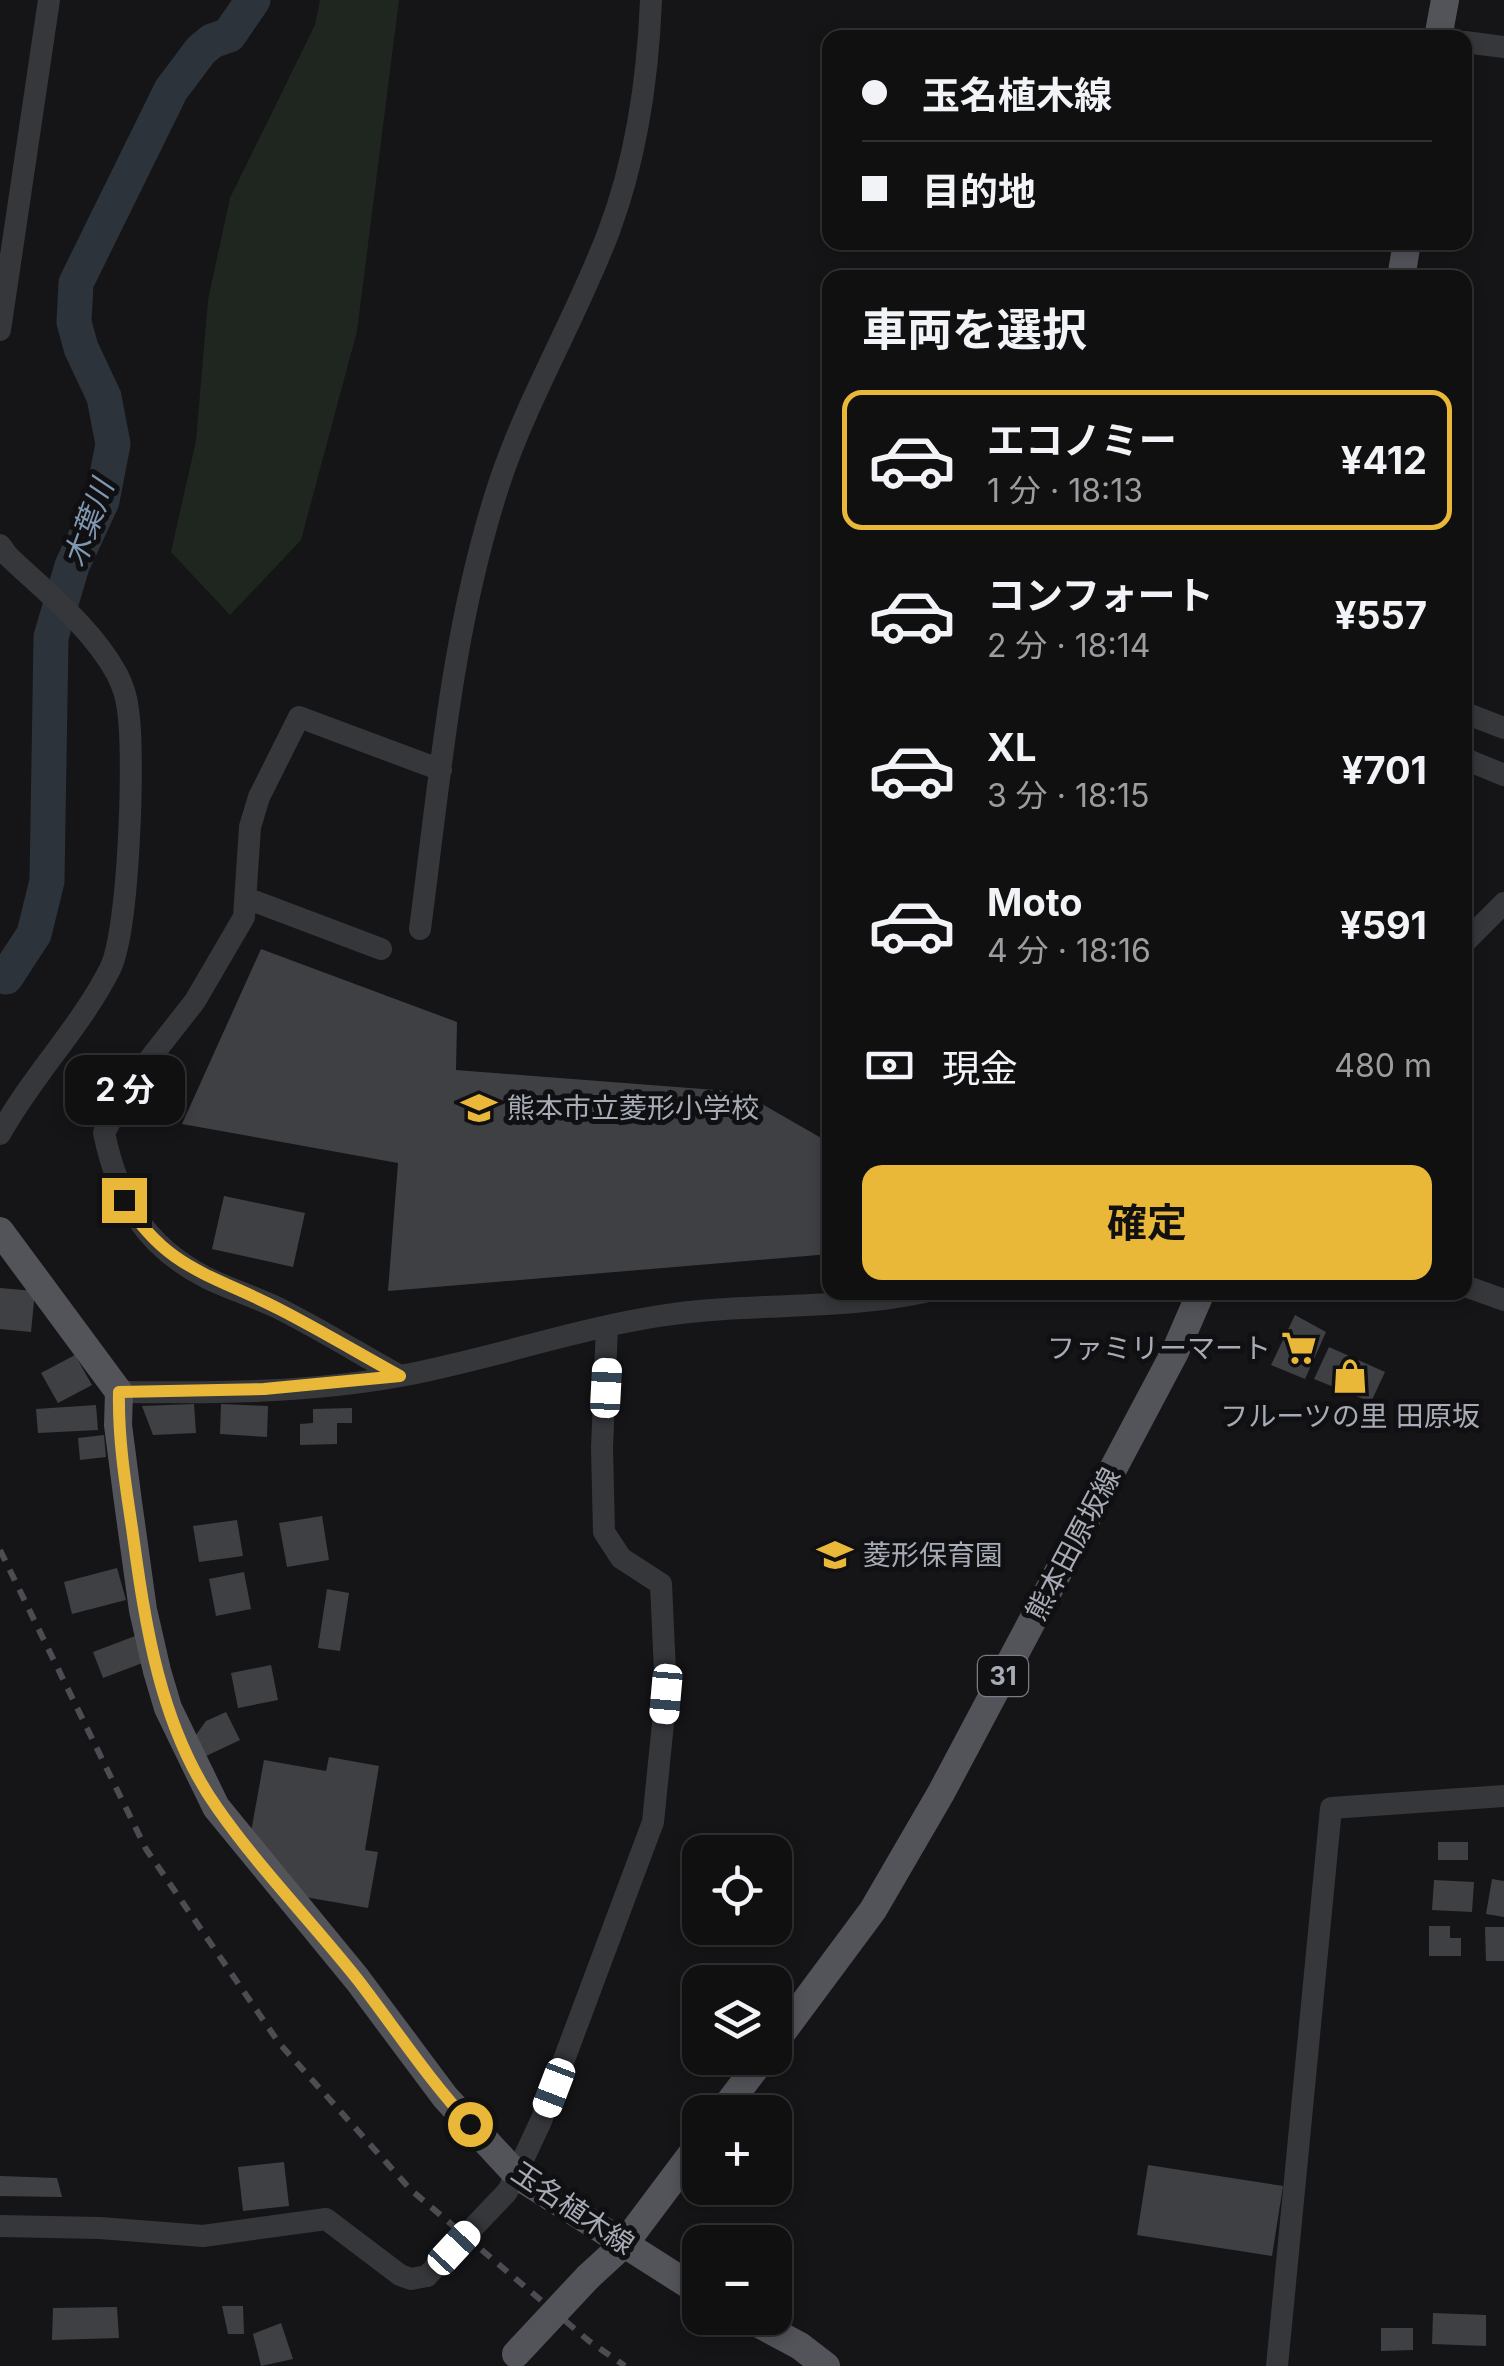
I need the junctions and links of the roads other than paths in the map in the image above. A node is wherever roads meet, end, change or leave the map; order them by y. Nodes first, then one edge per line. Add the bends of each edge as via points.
1 (49, 0) edge
2 (651, 0) edge
3 (1445, 0) edge
4 (1439, 30) edge
5 (1472, 43) edge
6 (1504, 47) edge
7 (0, 330) edge
8 (0, 545) edge
9 (1472, 716) edge
10 (1504, 728) edge
11 (1472, 762) edge
12 (441, 770) junction
13 (1504, 775) edge
14 (246, 898) junction
15 (1504, 903) edge
16 (420, 928) dead end
17 (1472, 935) edge
18 (381, 949) dead end
19 (0, 1134) edge
20 (0, 1231) edge
21 (1472, 1289) edge
22 (857, 1300) edge
23 (1198, 1300) edge
24 (1504, 1300) edge
25 (607, 1326) junction
26 (400, 1376) junction
27 (119, 1392) junction
28 (1504, 1796) edge
29 (792, 2019) edge
30 (751, 2075) edge
31 (735, 2095) edge
32 (682, 2167) edge
33 (513, 2184) junction
34 (0, 2226) edge
35 (626, 2243) junction
36 (682, 2283) edge
37 (780, 2335) edge
38 (512, 2360) edge
39 (826, 2366) edge
40 (1277, 2366) edge

1 - 7 street
2 - 12 street via 640,112 610,229 501,478 473,572
3 - 4 main road
5 - 6 street
8 - 19 street via 78,622 118,675 130,747 125,893 113,964
9 - 10 street
11 - 13 street
12 - 14 street via 298,716 250,827
12 - 16 street
14 - 18 street
14 - 26 street via 244,917 196,1001 130,1084 104,1132 111,1166 139,1224 171,1254
15 - 17 street
20 - 27 main road
21 - 24 street
22 - 25 street via 720,1308
23 - 29 main road, 熊本田原坂線 / 31 via 941,1793 873,1910
25 - 26 street
25 - 33 street via 604,1532 621,1558 661,1584 666,1694 653,1822
26 - 27 street via 264,1389
27 - 33 main road, 玉名植木線 via 143,1610 168,1708 190,1758 216,1807
28 - 40 street via 1332,1808
30 - 31 main road
32 - 35 main road
33 - 34 street, bridge via 427,2276 410,2279 326,2218 203,2236
33 - 35 main road, 玉名植木線
35 - 36 main road, 玉名植木線
35 - 38 main road, bridge
37 - 39 main road

